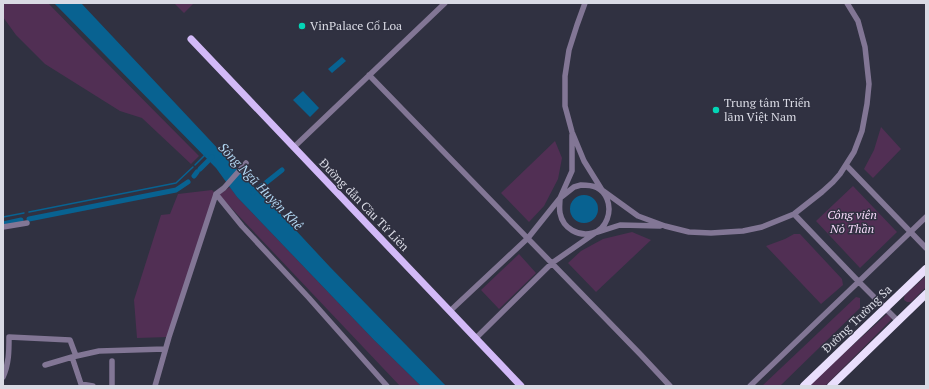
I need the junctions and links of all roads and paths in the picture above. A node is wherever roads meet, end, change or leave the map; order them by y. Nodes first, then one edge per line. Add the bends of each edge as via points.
1 (444, 3) edge
2 (585, 3) edge
3 (847, 3) edge
4 (190, 38) dead end
5 (369, 75) junction
6 (572, 132) junction
7 (294, 147) junction
8 (246, 163) dead end
9 (846, 165) junction
10 (602, 190) junction
11 (216, 194) junction
12 (560, 198) junction
13 (794, 214) junction
14 (926, 218) edge
15 (27, 222) dead end
16 (665, 226) junction
17 (3, 227) edge
18 (911, 232) junction
19 (595, 233) junction
20 (528, 238) junction
21 (926, 248) edge
22 (552, 264) junction
23 (926, 269) edge
24 (859, 282) junction
25 (926, 294) edge
26 (885, 308) junction
27 (450, 311) junction
28 (898, 321) junction
29 (476, 338) junction
30 (165, 349) junction
31 (74, 356) junction
32 (112, 361) dead end
33 (45, 365) dead end
34 (3, 377) edge
35 (93, 386) edge
36 (112, 386) edge
37 (154, 386) edge
38 (387, 386) edge
39 (521, 386) edge
40 (670, 386) edge
41 (750, 386) edge
42 (804, 386) edge
43 (831, 386) edge

1 - 5 street
2 - 6 street via 569,50 565,76 566,106
3 - 9 street via 858,21 865,46 869,84 862,131
4 - 7 main road, Đường dẫn Cầu Tứ Liên
5 - 7 street
5 - 20 street
6 - 10 street via 584,161
6 - 12 street via 572,172
7 - 27 main road, Đường dẫn Cầu Tứ Liên
8 - 11 street
9 - 13 street via 833,182
9 - 18 street
10 - 12 street via 581,185
10 - 16 street via 638,216
10 - 19 street via 609,207 608,214 606,222
11 - 30 street
11 - 38 street
12 - 19 street via 560,213 566,226 580,234
12 - 20 street
13 - 16 street via 762,227 743,231 689,232
13 - 24 street
14 - 18 street
15 - 17 street
16 - 19 street via 620,225
18 - 21 street
18 - 24 street
19 - 22 street
20 - 22 street
20 - 27 street
22 - 29 street
22 - 40 street
23 - 26 highway, Đường Trường Sa
24 - 26 street
24 - 41 street
25 - 28 highway
26 - 28 street
26 - 42 highway, Đường Trường Sa
27 - 29 main road, Đường dẫn Cầu Tứ Liên
28 - 43 highway
29 - 39 main road, Đường dẫn Cầu Tứ Liên
30 - 31 street via 99,351
30 - 37 street
31 - 33 street
31 - 34 street via 70,340 9,337 8,362
31 - 35 street via 81,384
32 - 36 street

